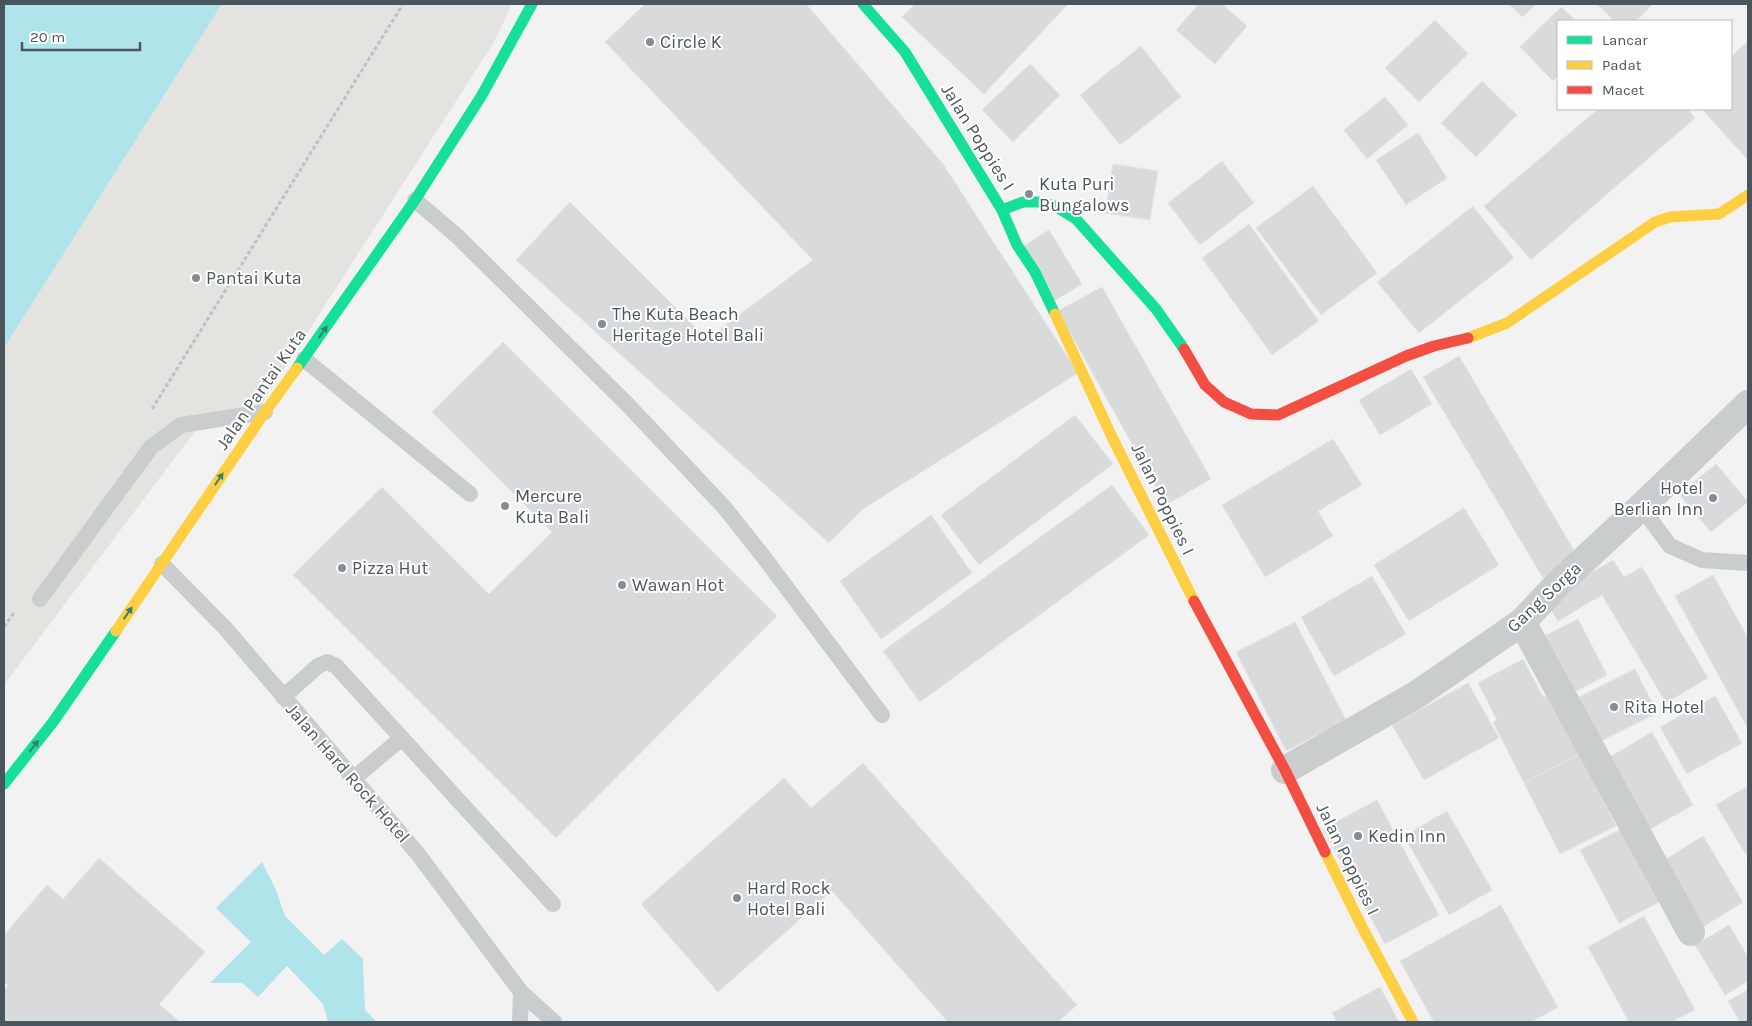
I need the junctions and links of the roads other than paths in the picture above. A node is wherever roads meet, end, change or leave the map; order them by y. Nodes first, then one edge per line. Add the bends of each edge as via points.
1 (532, 4) edge
2 (863, 4) edge
3 (1748, 195) edge
4 (415, 200) junction
5 (1002, 210) junction
6 (304, 359) junction
7 (1748, 404) edge
8 (264, 412) junction
9 (470, 494) dead end
10 (1641, 508) junction
11 (1748, 563) edge
12 (162, 564) junction
13 (40, 599) dead end
14 (1522, 622) junction
15 (284, 697) junction
16 (882, 715) dead end
17 (402, 738) junction
18 (1285, 770) junction
19 (353, 779) junction
20 (4, 784) edge
21 (553, 904) dead end
22 (1691, 932) dead end
23 (522, 992) junction
24 (520, 1022) edge
25 (554, 1022) edge
26 (1413, 1022) edge

1 - 4 street, Jalan Pantai Kuta via 482,95
2 - 5 street, Jalan Poppies I via 905,52
3 - 5 street via 1720,214 1670,217 1655,222 1506,323 1466,339 1406,356 1278,415 1251,414 1224,402 1205,385 1156,309 1076,219 1055,206 1038,202 1023,202
6 -> 4 street, Jalan Pantai Kuta
4 - 16 lane via 457,236 627,404 724,507
5 - 18 street, Jalan Poppies I via 1193,599
6 - 8 street, Jalan Pantai Kuta
6 - 9 lane
7 - 10 street, Gang Sorga
12 -> 8 street, Jalan Pantai Kuta
8 - 13 lane via 181,426 151,447
10 - 11 lane via 1670,546 1702,560
10 - 14 street, Gang Sorga via 1558,584
12 - 15 lane, Jalan Hard Rock Hotel via 226,629
20 -> 12 street, Jalan Pantai Kuta via 53,722
14 - 18 street, Gang Sorga via 1416,694
14 - 22 street
15 - 17 lane via 318,666 327,662 336,666
15 - 19 lane, Jalan Hard Rock Hotel
17 - 19 lane
17 - 21 lane
18 - 26 street, Jalan Poppies I
19 - 23 lane, Jalan Hard Rock Hotel via 418,854
23 - 24 lane
23 - 25 lane, Jalan Hard Rock Hotel

